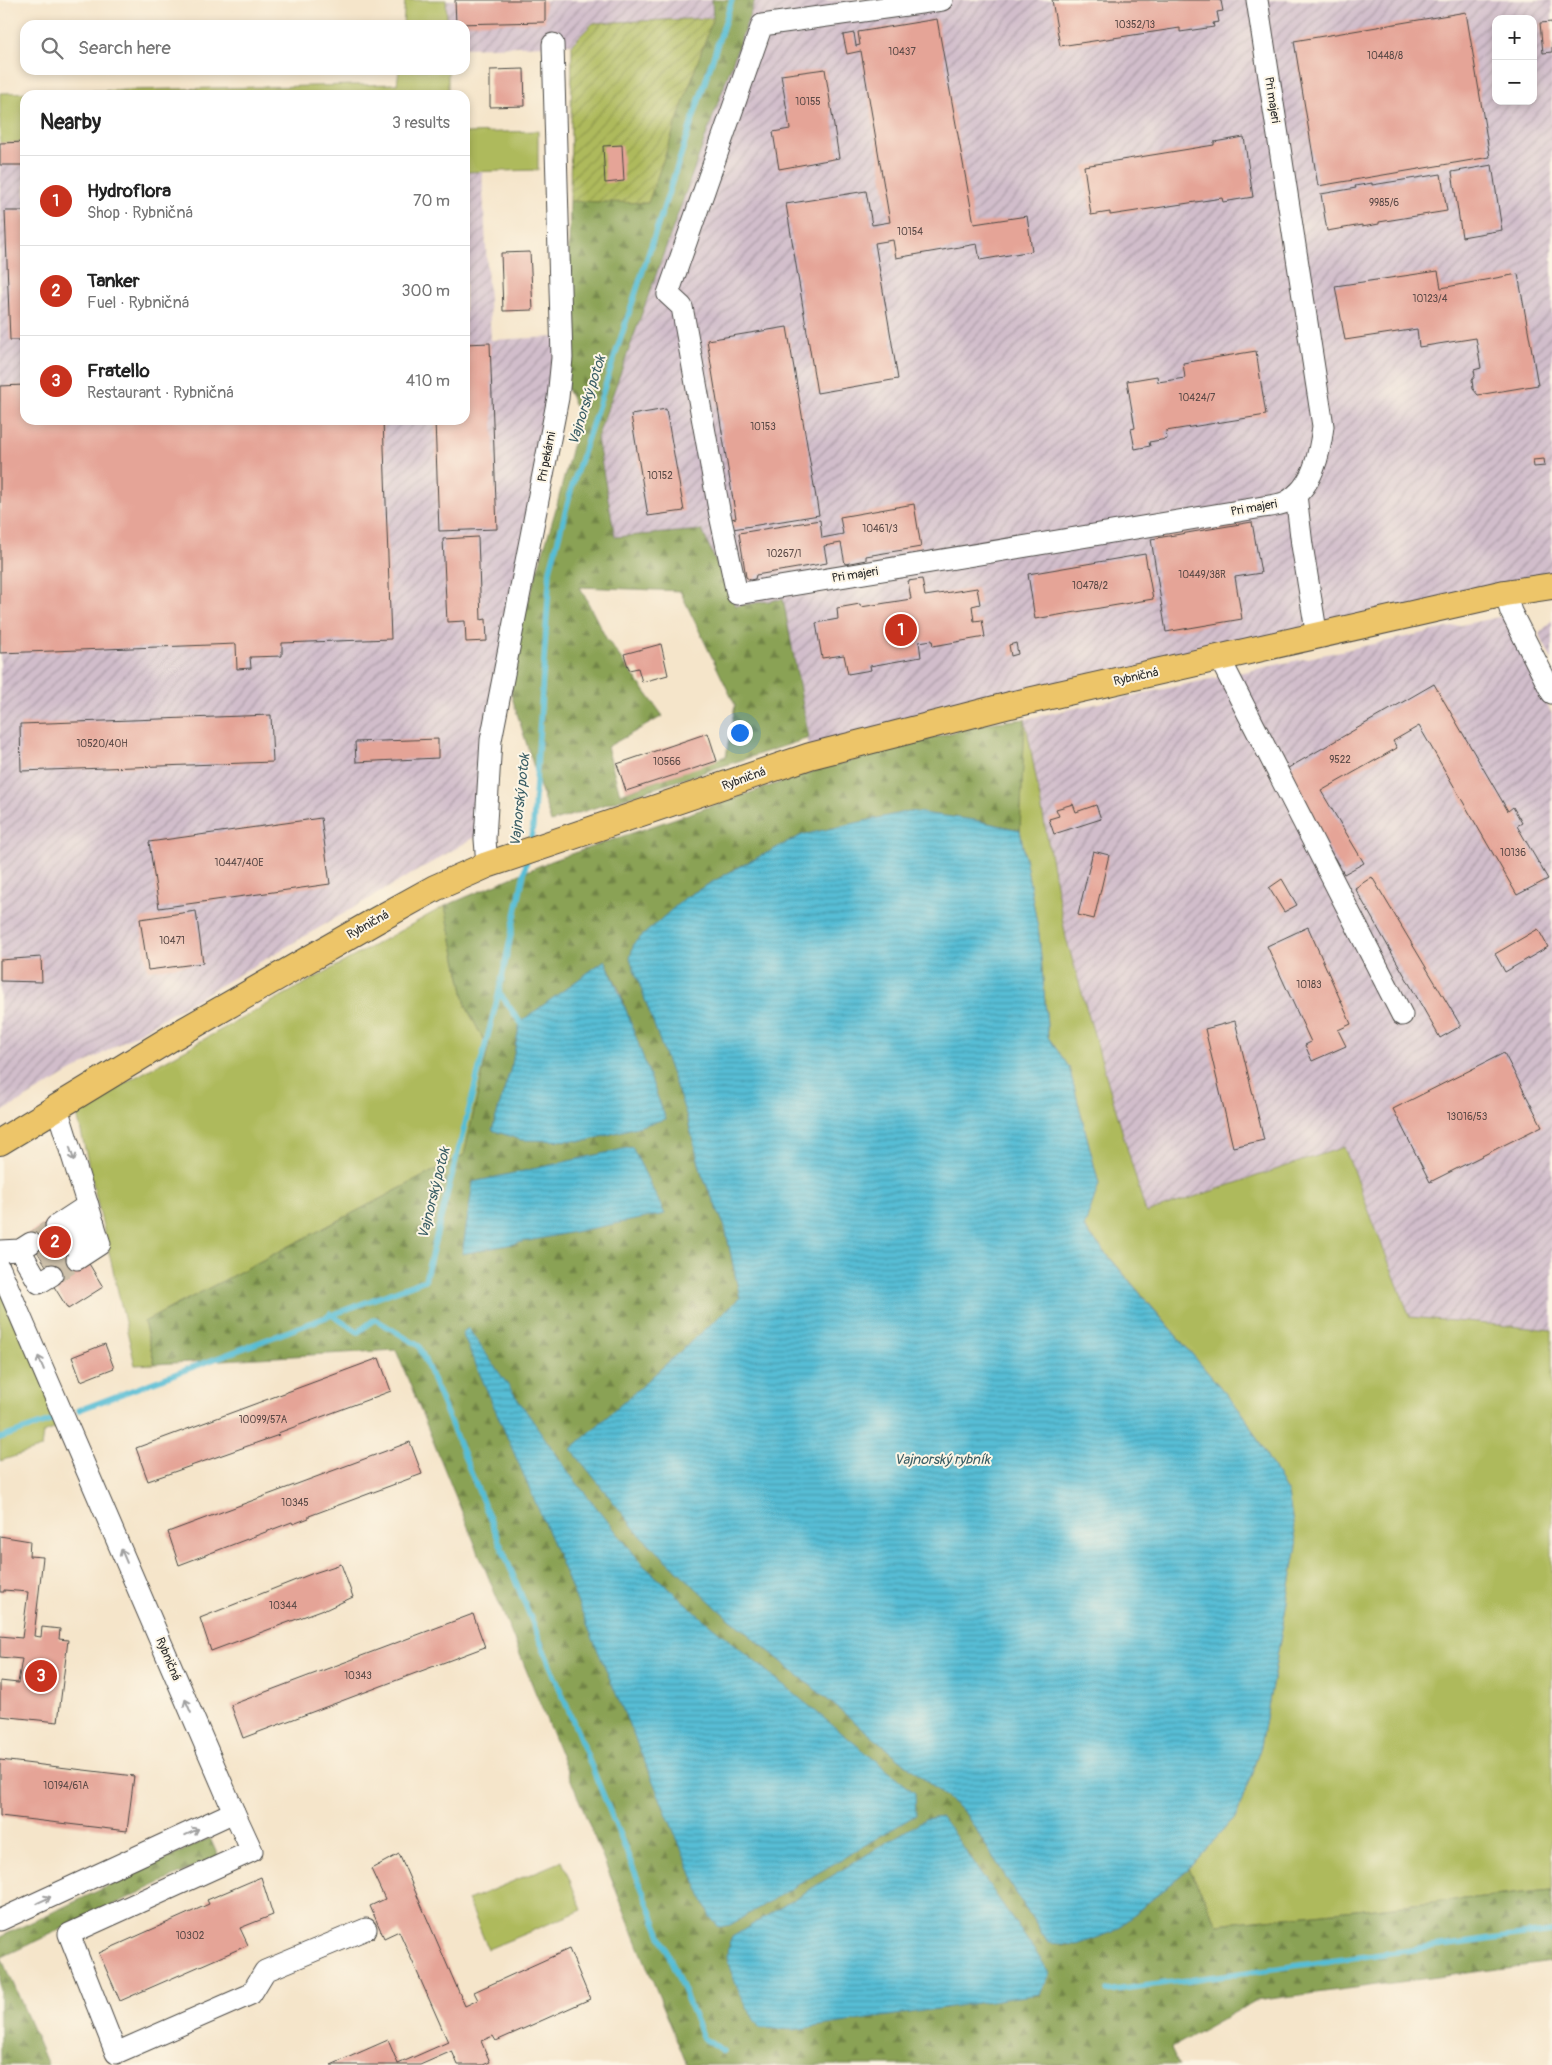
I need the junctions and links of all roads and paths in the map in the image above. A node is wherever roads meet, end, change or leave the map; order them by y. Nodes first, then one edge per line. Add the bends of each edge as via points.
1 (942, 0) edge
2 (1257, 0) edge
3 (553, 44) dead end
4 (1296, 495) junction
5 (1552, 586) edge
6 (1505, 593) junction
7 (1317, 636) junction
8 (1220, 659) junction
9 (1552, 693) edge
10 (487, 865) junction
11 (1402, 1015) dead end
12 (57, 1108) junction
13 (0, 1142) edge
14 (91, 1215) junction
15 (0, 1269) edge
16 (234, 1812) junction
17 (0, 1920) edge
18 (366, 1929) dead end
19 (119, 2059) edge

1 - 4 street, Pri majeri via 762,25 668,294 682,307 737,594 1263,507 1285,503
2 - 4 street, Pri majeri via 1323,426 1319,457
3 - 10 street, Pri pekárni via 562,358 551,435 491,740 485,839
4 - 7 street
5 - 6 main road, Rybničná
6 - 7 main road, Rybničná
6 - 9 street via 1511,612
7 - 8 main road, Rybničná
8 - 10 main road, Rybničná via 926,725 810,756
8 - 11 street
10 - 12 main road, Rybničná via 435,888 377,920
12 - 13 main road, Rybničná
12 -> 14 street
14 - 14 street via 67,1242 100,1244
16 -> 15 street, Rybničná
17 -> 16 street
16 - 19 street, Rybničná via 252,1851 70,1934
18 - 19 street via 265,1972 251,1994

